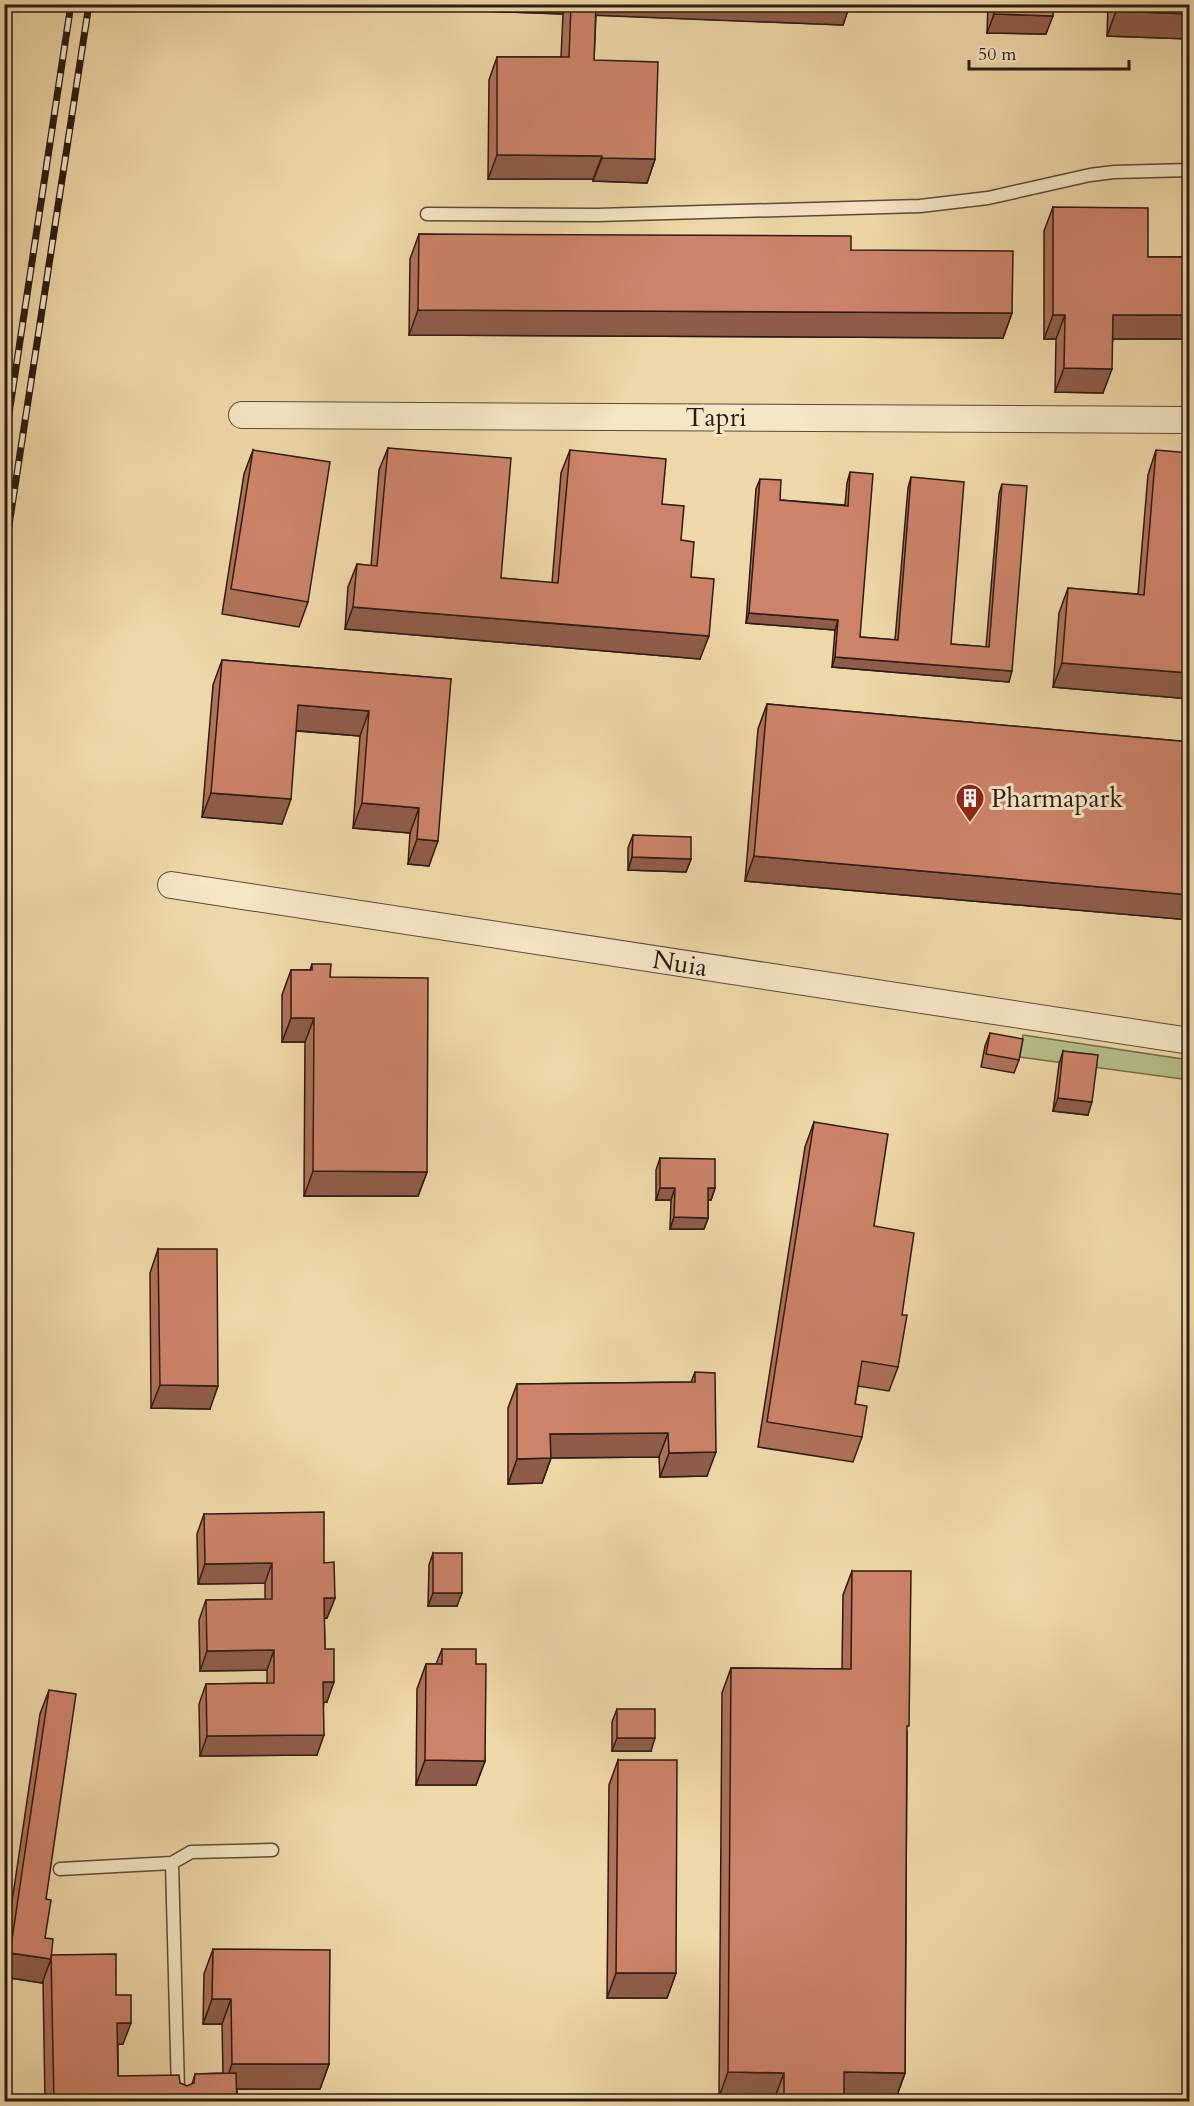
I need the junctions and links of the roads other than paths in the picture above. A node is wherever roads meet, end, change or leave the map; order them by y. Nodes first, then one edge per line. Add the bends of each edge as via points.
1 (1190, 170) edge
2 (427, 214) dead end
3 (242, 415) dead end
4 (1190, 420) edge
5 (171, 885) dead end
6 (1190, 1041) edge
7 (272, 1850) dead end
8 (172, 1863) junction
9 (60, 1869) dead end
10 (179, 2100) edge

1 - 2 lane via 1114,172 1010,195 920,206 609,215
3 - 4 street, Tapri
5 - 6 street, Nuia
7 - 8 lane via 191,1852
8 - 9 lane
8 - 10 lane

